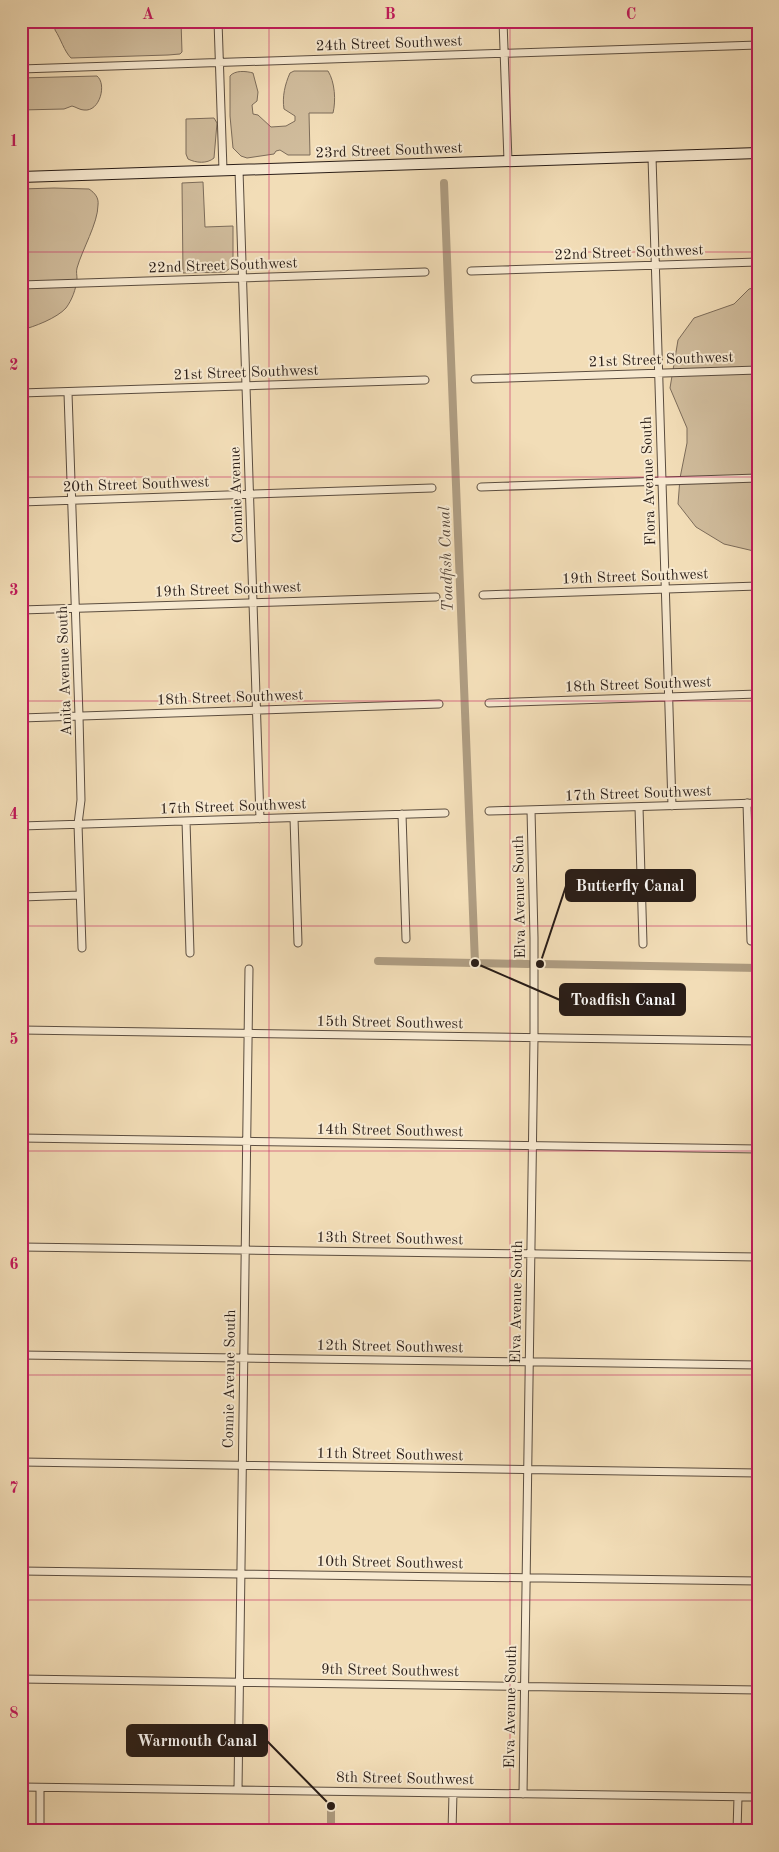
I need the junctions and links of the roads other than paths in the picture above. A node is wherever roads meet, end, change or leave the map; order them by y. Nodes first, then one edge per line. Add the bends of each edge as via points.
1 (218, 21) edge
2 (503, 21) edge
3 (758, 45) edge
4 (504, 53) junction
5 (220, 62) junction
6 (21, 69) edge
7 (758, 153) edge
8 (652, 156) junction
9 (508, 161) junction
10 (223, 170) junction
11 (239, 170) junction
12 (21, 177) edge
13 (758, 262) edge
14 (655, 265) junction
15 (470, 271) dead end
16 (425, 272) dead end
17 (243, 278) junction
18 (21, 285) edge
19 (758, 370) edge
20 (658, 373) junction
21 (475, 379) dead end
22 (425, 380) dead end
23 (247, 386) junction
24 (21, 393) edge
25 (68, 393) junction
26 (758, 478) edge
27 (662, 480) junction
28 (481, 487) dead end
29 (432, 488) dead end
30 (250, 495) junction
31 (72, 500) junction
32 (21, 502) edge
33 (758, 586) edge
34 (665, 589) junction
35 (483, 595) dead end
36 (436, 597) dead end
37 (253, 602) junction
38 (75, 608) junction
39 (21, 610) edge
40 (758, 694) edge
41 (669, 697) junction
42 (489, 703) dead end
43 (439, 704) dead end
44 (257, 710) junction
45 (80, 716) junction
46 (21, 718) edge
47 (747, 803) junction
48 (758, 803) edge
49 (672, 806) junction
50 (639, 807) junction
51 (531, 810) junction
52 (489, 811) dead end
53 (445, 813) dead end
54 (402, 814) junction
55 (294, 818) junction
56 (260, 819) junction
57 (186, 821) junction
58 (78, 824) junction
59 (21, 826) edge
60 (80, 895) junction
61 (21, 897) edge
62 (406, 939) dead end
63 (751, 941) dead end
64 (298, 943) dead end
65 (643, 944) dead end
66 (82, 948) dead end
67 (190, 953) dead end
68 (249, 969) dead end
69 (21, 1030) edge
70 (248, 1034) junction
71 (534, 1038) junction
72 (758, 1041) edge
73 (21, 1138) edge
74 (246, 1141) junction
75 (532, 1146) junction
76 (758, 1149) edge
77 (21, 1247) edge
78 (245, 1250) junction
79 (531, 1254) junction
80 (758, 1257) edge
81 (21, 1355) edge
82 (244, 1358) junction
83 (529, 1362) junction
84 (758, 1365) edge
85 (21, 1462) edge
86 (242, 1466) junction
87 (528, 1470) junction
88 (758, 1473) edge
89 (21, 1571) edge
90 (241, 1574) junction
91 (526, 1578) junction
92 (758, 1581) edge
93 (21, 1679) edge
94 (239, 1682) junction
95 (524, 1687) junction
96 (758, 1690) edge
97 (21, 1787) edge
98 (40, 1788) junction
99 (238, 1790) junction
100 (453, 1793) junction
101 (523, 1794) junction
102 (738, 1797) junction
103 (758, 1797) edge
104 (40, 1831) edge
105 (452, 1831) edge
106 (737, 1831) edge

1 - 5 street
2 - 4 street
3 - 4 street, 24th Street Southwest
4 - 5 street, 24th Street Southwest
4 - 9 street
5 - 6 street, 24th Street Southwest
5 - 10 street
7 - 8 street, 23rd Street Southwest
8 - 9 street, 23rd Street Southwest
8 - 14 street, Flora Avenue South
9 - 11 street, 23rd Street Southwest
10 - 11 street, 23rd Street Southwest
10 - 12 street, 23rd Street Southwest
11 - 17 street, Connie Avenue
13 - 14 street, 22nd Street Southwest
14 - 15 street, 22nd Street Southwest
14 - 20 street, Flora Avenue South
16 - 17 street, 22nd Street Southwest
17 - 18 street, 22nd Street Southwest
17 - 23 street, Connie Avenue
19 - 20 street, 21st Street Southwest
20 - 21 street, 21st Street Southwest
20 - 27 street, Flora Avenue South
22 - 23 street, 21st Street Southwest
23 - 25 street, 21st Street Southwest
23 - 30 street, Connie Avenue
24 - 25 street, 21st Street Southwest
25 - 31 street, Anita Avenue South
26 - 27 street
27 - 28 street
27 - 34 street, Flora Avenue South
29 - 30 street, 20th Street Southwest
30 - 31 street, 20th Street Southwest
30 - 37 street, Connie Avenue
31 - 32 street, 20th Street Southwest
31 - 38 street, Anita Avenue South
33 - 34 street, 19th Street Southwest
34 - 35 street, 19th Street Southwest
34 - 41 street, Flora Avenue South
36 - 37 street, 19th Street Southwest
37 - 38 street, 19th Street Southwest
37 - 44 street, Connie Avenue
38 - 39 street, 19th Street Southwest
38 - 45 street, Anita Avenue South
40 - 41 street, 18th Street Southwest
41 - 42 street, 18th Street Southwest
41 - 49 street, Flora Avenue South
43 - 44 street, 18th Street Southwest
44 - 45 street, 18th Street Southwest
44 - 56 street, Connie Avenue
45 - 46 street, 18th Street Southwest
45 - 58 street, Anita Avenue South via 82,800
47 - 48 street, 17th Street Southwest
47 - 49 street, 17th Street Southwest
47 - 63 street
49 - 50 street, 17th Street Southwest
50 - 51 street, 17th Street Southwest
50 - 65 street
51 - 52 street, 17th Street Southwest
51 - 71 street, Elva Avenue South
53 - 54 street, 17th Street Southwest
54 - 55 street, 17th Street Southwest
54 - 62 street
55 - 56 street, 17th Street Southwest
55 - 64 street
56 - 57 street, 17th Street Southwest
57 - 58 street, 17th Street Southwest
57 - 67 street
58 - 59 street, 17th Street Southwest
58 - 60 street, Anita Avenue South
60 - 61 street
60 - 66 street, Anita Avenue South
68 - 70 street, Connie Avenue South
69 - 70 street, 15th Street Southwest
70 - 71 street, 15th Street Southwest
70 - 74 street, Connie Avenue South
71 - 72 street, 15th Street Southwest
71 - 75 street, Elva Avenue South
73 - 74 street, 14th Street Southwest
74 - 75 street, 14th Street Southwest
74 - 78 street, Connie Avenue South
75 - 76 street, 14th Street Southwest
75 - 79 street, Elva Avenue South
77 - 78 street, 13th Street Southwest
78 - 79 street, 13th Street Southwest
78 - 82 street, Connie Avenue South
79 - 80 street, 13th Street Southwest
79 - 83 street, Elva Avenue South
81 - 82 street, 12th Street Southwest
82 - 83 street, 12th Street Southwest
82 - 86 street, Connie Avenue South
83 - 84 street, 12th Street Southwest
83 - 87 street, Elva Avenue South
85 - 86 street, 11th Street Southwest
86 - 87 street, 11th Street Southwest
86 - 90 street, Connie Avenue South
87 - 88 street, 11th Street Southwest
87 - 91 street, Elva Avenue South
89 - 90 street, 10th Street Southwest
90 - 91 street, 10th Street Southwest
90 - 94 street, Connie Avenue South
91 - 92 street, 10th Street Southwest
91 - 95 street, Elva Avenue South
93 - 94 street, 9th Street Southwest
94 - 95 street, 9th Street Southwest
94 - 99 street, Connie Avenue South
95 - 96 street, 9th Street Southwest
95 - 101 street, Elva Avenue South
97 - 98 street, 8th Street Southwest
98 - 99 street, 8th Street Southwest
98 - 104 street
99 - 100 street, 8th Street Southwest
100 - 101 street, 8th Street Southwest
100 - 105 street
101 - 102 street, 8th Street Southwest
102 - 103 street, 8th Street Southwest
102 - 106 street

